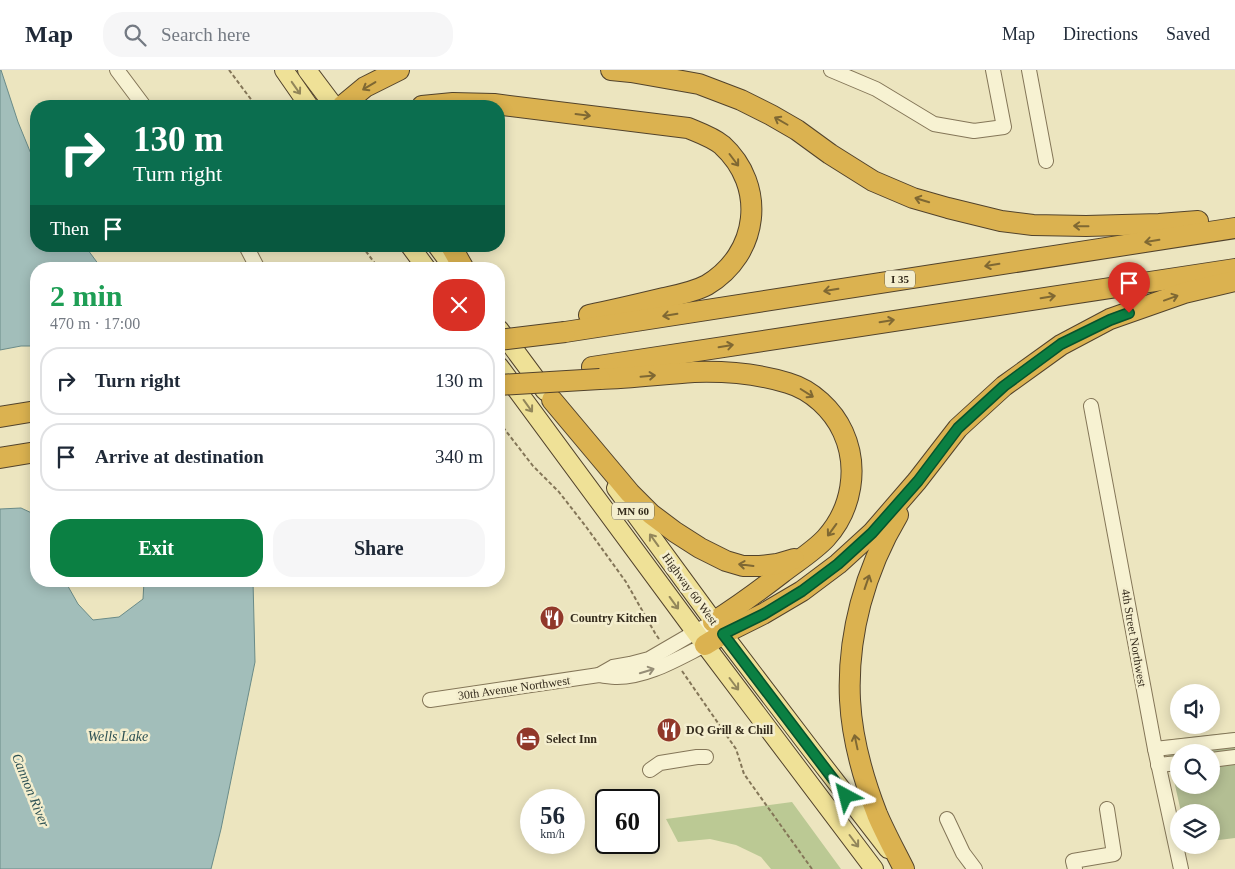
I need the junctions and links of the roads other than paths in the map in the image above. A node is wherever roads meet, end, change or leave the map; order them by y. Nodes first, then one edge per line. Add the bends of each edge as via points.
1 (117, 70) edge
2 (284, 70) edge
3 (307, 70) edge
4 (399, 70) edge
5 (611, 70) edge
6 (831, 70) edge
7 (993, 70) edge
8 (1029, 70) edge
9 (140, 100) edge
10 (305, 100) edge
11 (330, 100) edge
12 (349, 100) edge
13 (505, 105) edge
14 (535, 109) junction
15 (505, 112) edge
16 (1046, 161) dead end
17 (1235, 219) edge
18 (1235, 228) edge
19 (1235, 268) edge
20 (1235, 281) edge
21 (562, 327) junction
22 (505, 333) edge
23 (505, 337) edge
24 (505, 339) edge
25 (596, 373) junction
26 (505, 374) edge
27 (505, 381) edge
28 (505, 384) edge
29 (552, 400) junction
30 (1091, 406) dead end
31 (30, 412) edge
32 (0, 417) edge
33 (30, 453) edge
34 (0, 458) edge
35 (918, 481) junction
36 (809, 552) junction
37 (718, 628) junction
38 (700, 639) junction
39 (430, 700) dead end
40 (1235, 740) edge
41 (1155, 749) junction
42 (706, 757) dead end
43 (1235, 757) edge
44 (1220, 759) edge
45 (1170, 764) edge
46 (1158, 765) junction
47 (650, 770) dead end
48 (1107, 809) dead end
49 (947, 820) dead end
50 (874, 869) edge
51 (904, 869) edge
52 (974, 869) edge
53 (1075, 869) edge
54 (1181, 869) edge

1 - 9 street
2 -> 10 main road
3 - 11 main road
4 -> 12 highway via 365,87
17 -> 5 highway via 1086,226 1001,221 913,198 873,181 772,115 699,84
6 - 7 street via 876,89 934,124 974,131 1004,127
8 - 16 street
13 - 14 highway
14 - 15 highway
14 -> 21 highway via 688,128 721,144 744,174 750,191 750,228 744,246 734,262 706,286
18 -> 21 highway, I 35
25 -> 19 highway
35 -> 20 highway via 958,428 1004,386 1061,344 1110,320 1184,293
21 - 22 highway
21 - 24 highway, I 35, bridge
23 - 29 main road, Highway 60 West / MN 60
25 - 27 highway
25 - 28 highway, bridge
25 -> 36 highway via 619,378 696,372 733,373 770,378 809,392 838,422 852,462 852,483 838,522
26 -> 38 main road, Highway 60 West / MN 60
36 -> 29 highway via 777,564 743,566 700,548 637,500
37 -> 29 main road, Highway 60 West / MN 60
30 - 41 street, 4th Street Northwest
31 - 32 highway
33 - 34 highway
35 - 37 highway via 872,533 802,591 764,614
51 -> 35 highway via 878,816 861,766 850,701 850,668 856,622 867,581 890,528
36 - 37 highway
37 - 38 highway
37 - 51 main road, Highway 60 West / MN 60
38 - 39 street, 30th Avenue Northwest via 651,670 634,675 615,678 599,675
38 -> 50 main road, Highway 60 West / MN 60
40 - 41 street
41 - 46 street, 4th Street Northwest
42 - 47 street via 660,763
43 - 44 street
45 - 46 street
46 - 54 street, 4th Street Northwest
48 - 53 street via 1114,854 1073,861
49 - 52 street

